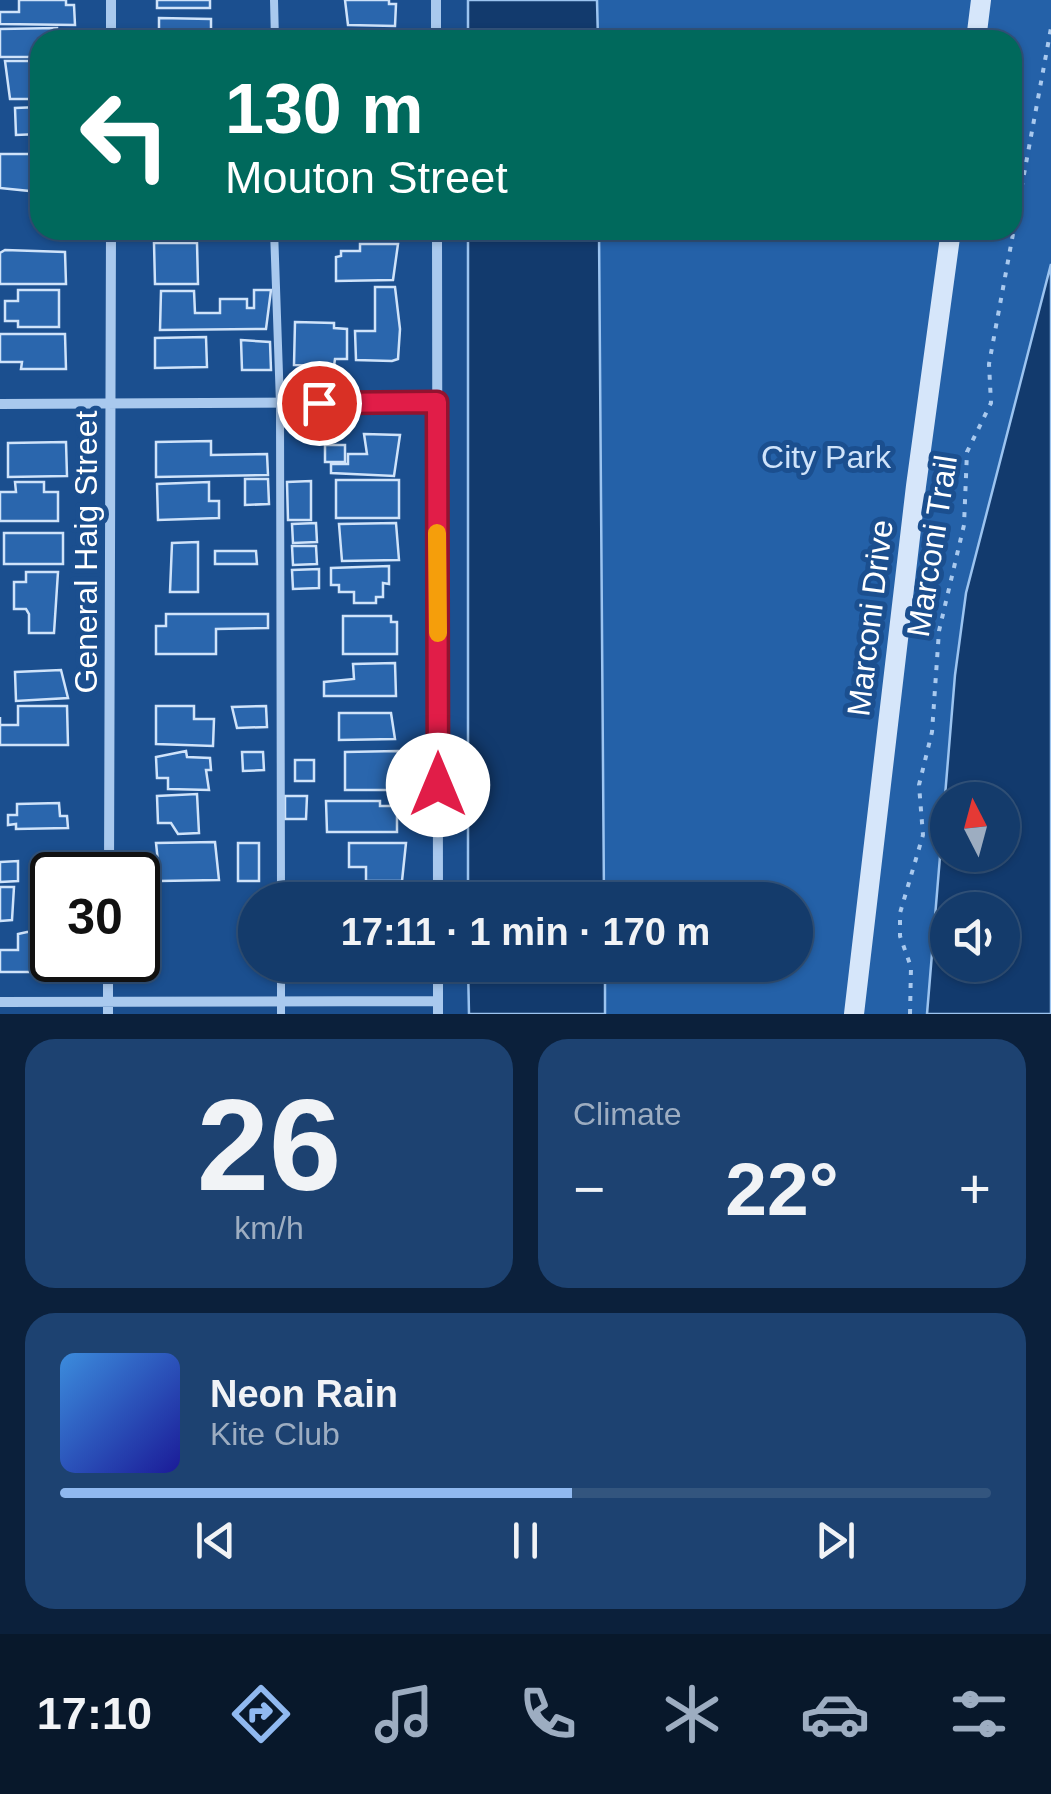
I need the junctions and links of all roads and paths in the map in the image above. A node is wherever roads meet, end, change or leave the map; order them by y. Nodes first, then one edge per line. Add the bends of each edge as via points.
1 (110, 0) edge
2 (274, 0) edge
3 (436, 0) edge
4 (981, 0) edge
5 (1051, 28) edge
6 (111, 30) edge
7 (274, 30) edge
8 (436, 30) edge
9 (977, 30) edge
10 (1022, 183) edge
11 (111, 240) edge
12 (274, 240) edge
13 (436, 240) edge
14 (950, 240) edge
15 (1011, 240) edge
16 (437, 402) junction
17 (280, 403) junction
18 (0, 404) edge
19 (112, 404) junction
20 (109, 852) edge
21 (281, 882) edge
22 (438, 882) edge
23 (108, 982) edge
24 (281, 982) edge
25 (438, 982) edge
26 (438, 1001) junction
27 (0, 1002) edge
28 (108, 1008) edge
29 (281, 1008) edge
30 (438, 1014) edge
31 (854, 1014) edge
32 (910, 1014) edge

1 - 6 street
2 - 7 lane
3 - 8 street
4 - 9 street
5 - 10 path, Marconi Trail
11 - 19 street, General Haig Street
12 - 17 lane
13 - 16 street
14 - 31 street, Marconi Drive
15 - 32 path, Marconi Trail via 988,364 991,403 967,452 964,525 938,631 932,732 919,785 923,835 900,913 911,967
16 - 17 street
16 - 22 street
17 - 19 street
17 - 21 lane
18 - 19 street
19 - 20 street, General Haig Street
23 - 28 street
24 - 29 lane
25 - 26 street
26 - 29 street
26 - 30 street
27 - 28 street
28 - 29 street

